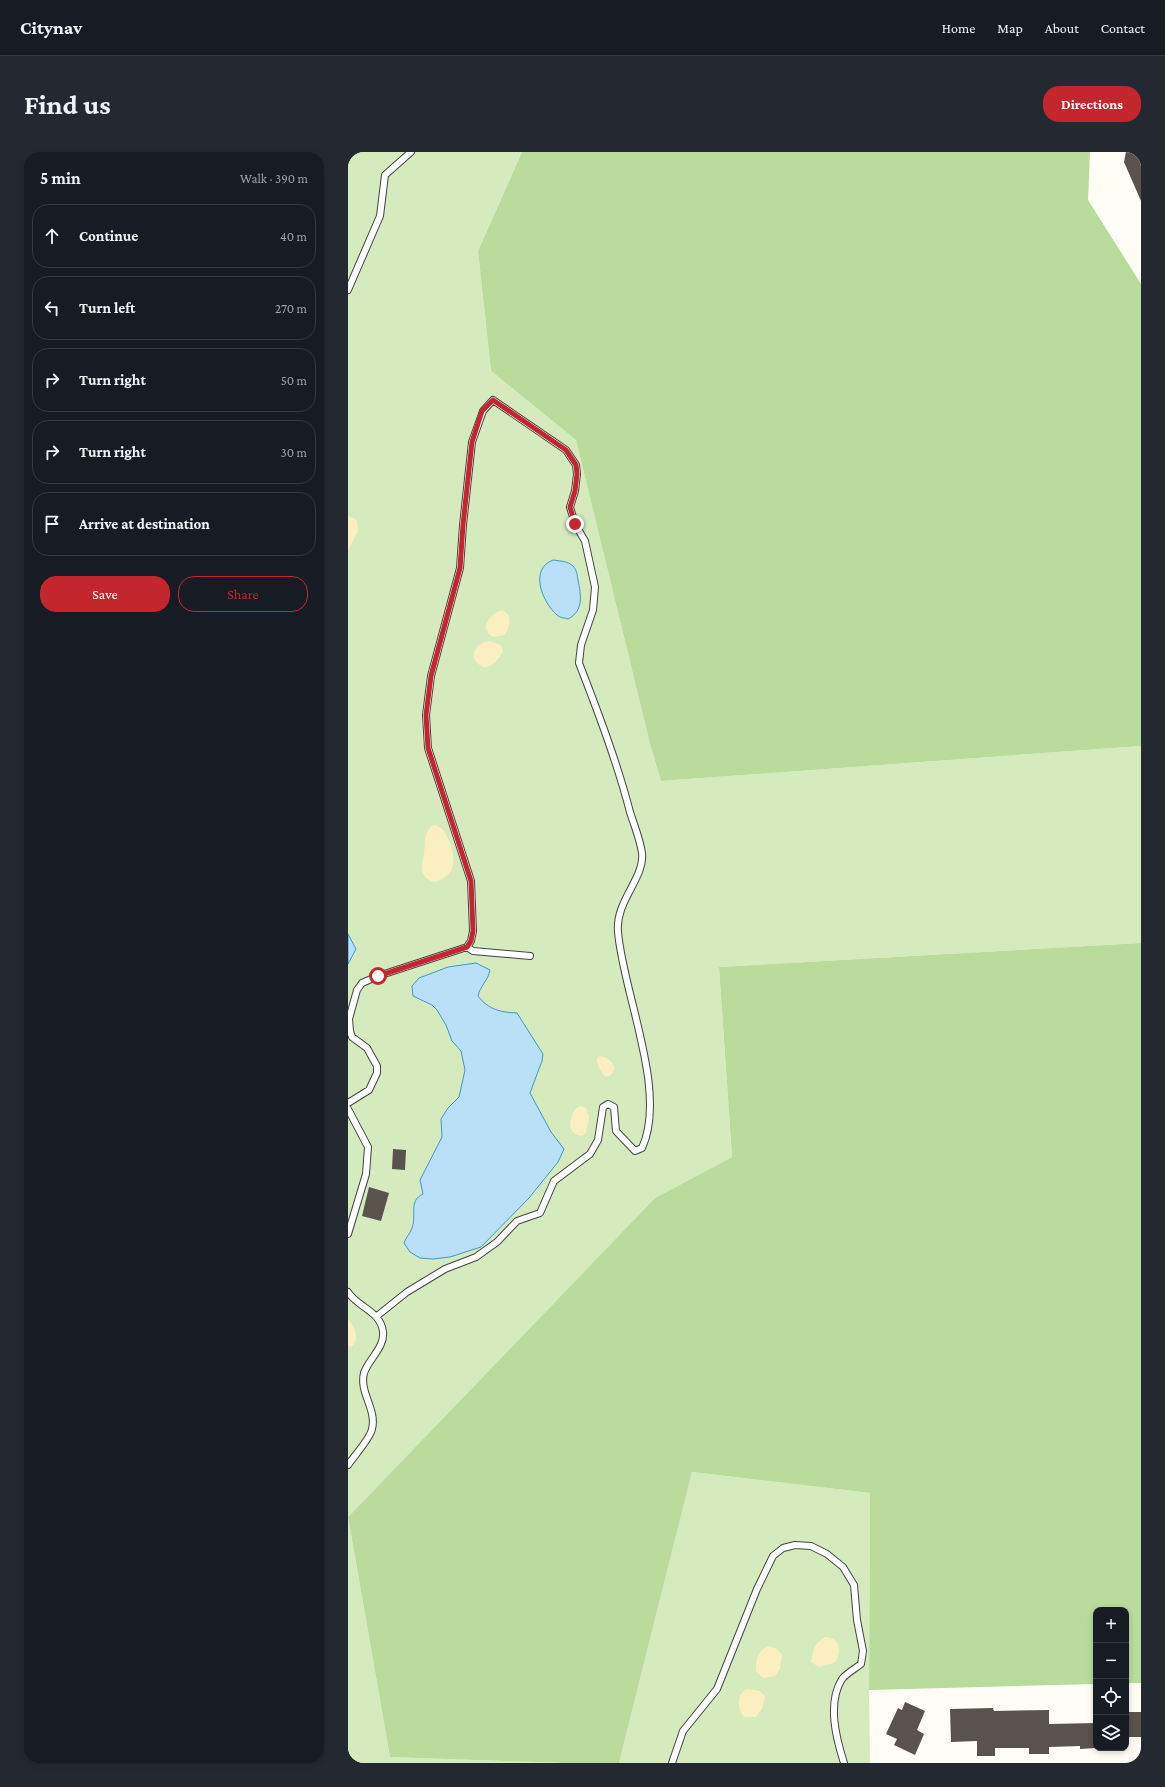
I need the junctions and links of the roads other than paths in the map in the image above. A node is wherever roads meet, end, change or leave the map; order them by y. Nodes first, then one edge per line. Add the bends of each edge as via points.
1 (411, 152) edge
2 (348, 290) edge
3 (467, 947) junction
4 (530, 956) dead end
5 (348, 1103) edge
6 (348, 1109) edge
7 (348, 1234) edge
8 (348, 1292) edge
9 (377, 1316) junction
10 (348, 1464) edge
11 (672, 1763) edge
12 (844, 1763) edge

1 - 2 lane via 385,175 380,216
3 - 4 lane via 473,951
3 - 5 lane via 362,983 357,990 349,1019 350,1030 352,1037 367,1048 378,1066 369,1090
3 - 9 lane via 473,931 471,881 428,748 426,715 431,676 460,568 472,442 482,411 493,400 566,450 576,465 575,491 570,507 575,524 585,541 595,588 593,610 581,645 579,664 624,788 642,852 642,864 617,918 621,956 646,1068 650,1100 649,1124 642,1148 635,1151 616,1131 614,1107 608,1104 603,1108 598,1140 590,1154 554,1181 540,1213 517,1221 497,1242 476,1257 445,1268 407,1292
6 - 7 lane via 368,1147 366,1174
8 - 9 lane via 351,1298
9 - 10 lane via 383,1332 380,1346 364,1373 364,1391 374,1416 372,1431
11 - 12 lane via 682,1731 717,1690 757,1589 773,1556 783,1548 795,1545 811,1546 826,1554 843,1567 854,1585 863,1651 861,1664 843,1678 834,1706

